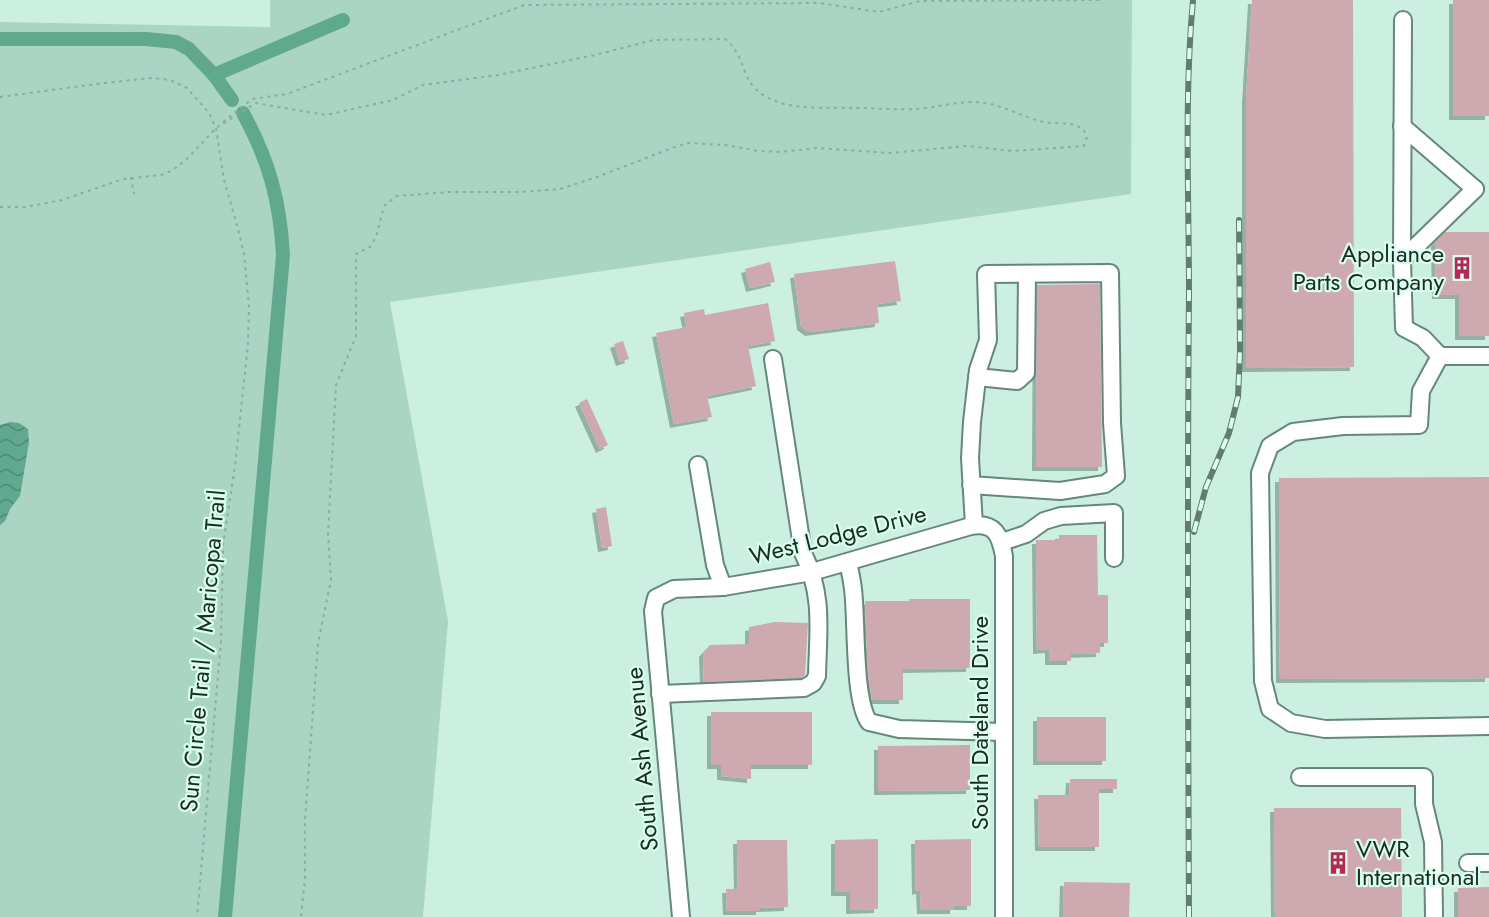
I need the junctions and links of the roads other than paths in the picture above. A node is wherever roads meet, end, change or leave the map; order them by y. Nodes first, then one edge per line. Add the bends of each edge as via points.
1 (1403, 20) dead end
2 (1402, 126) junction
3 (1482, 189) edge
4 (1402, 260) junction
5 (1027, 274) junction
6 (1440, 356) junction
7 (1489, 356) edge
8 (773, 359) dead end
9 (977, 377) junction
10 (698, 465) dead end
11 (971, 485) junction
12 (974, 525) junction
13 (999, 536) junction
14 (1114, 558) dead end
15 (848, 562) junction
16 (812, 572) junction
17 (723, 587) junction
18 (656, 597) joint
19 (660, 694) junction
20 (1489, 726) edge
21 (1003, 732) junction
22 (1300, 777) dead end
23 (1468, 863) dead end
24 (1489, 863) edge
25 (681, 917) edge
26 (1004, 917) edge
27 (1434, 917) edge

1 - 2 street
2 - 3 street
2 - 4 street
3 - 4 street
4 - 6 street via 1404,328 1423,338
5 - 9 street via 986,274 988,340
5 - 9 street via 1026,373 1017,381
5 - 11 street via 1110,273 1116,476 1105,484 1060,490
6 - 7 street
6 - 20 street via 1421,391 1419,425 1343,426 1293,432 1270,446 1260,473 1263,681 1270,709 1291,723 1326,729
8 - 16 street via 803,553
9 - 11 street
10 - 17 street via 715,565
11 - 12 street
12 - 13 street, West Lodge Drive via 982,524
12 - 15 street, West Lodge Drive
13 - 14 street via 1026,534 1044,521 1061,516 1114,513
13 - 21 street, South Dateland Drive via 1004,556
15 - 16 street, West Lodge Drive
15 - 21 street via 860,690 864,716 869,722 899,729
16 - 17 street, West Lodge Drive
16 - 19 street via 819,599 818,676 813,683 804,688
17 - 18 street, West Lodge Drive via 674,589
18 - 19 street, South Ash Avenue via 653,611
19 - 25 street, South Ash Avenue
21 - 26 street, South Dateland Drive
22 - 27 street via 1424,777 1424,804 1433,842
23 - 24 street

